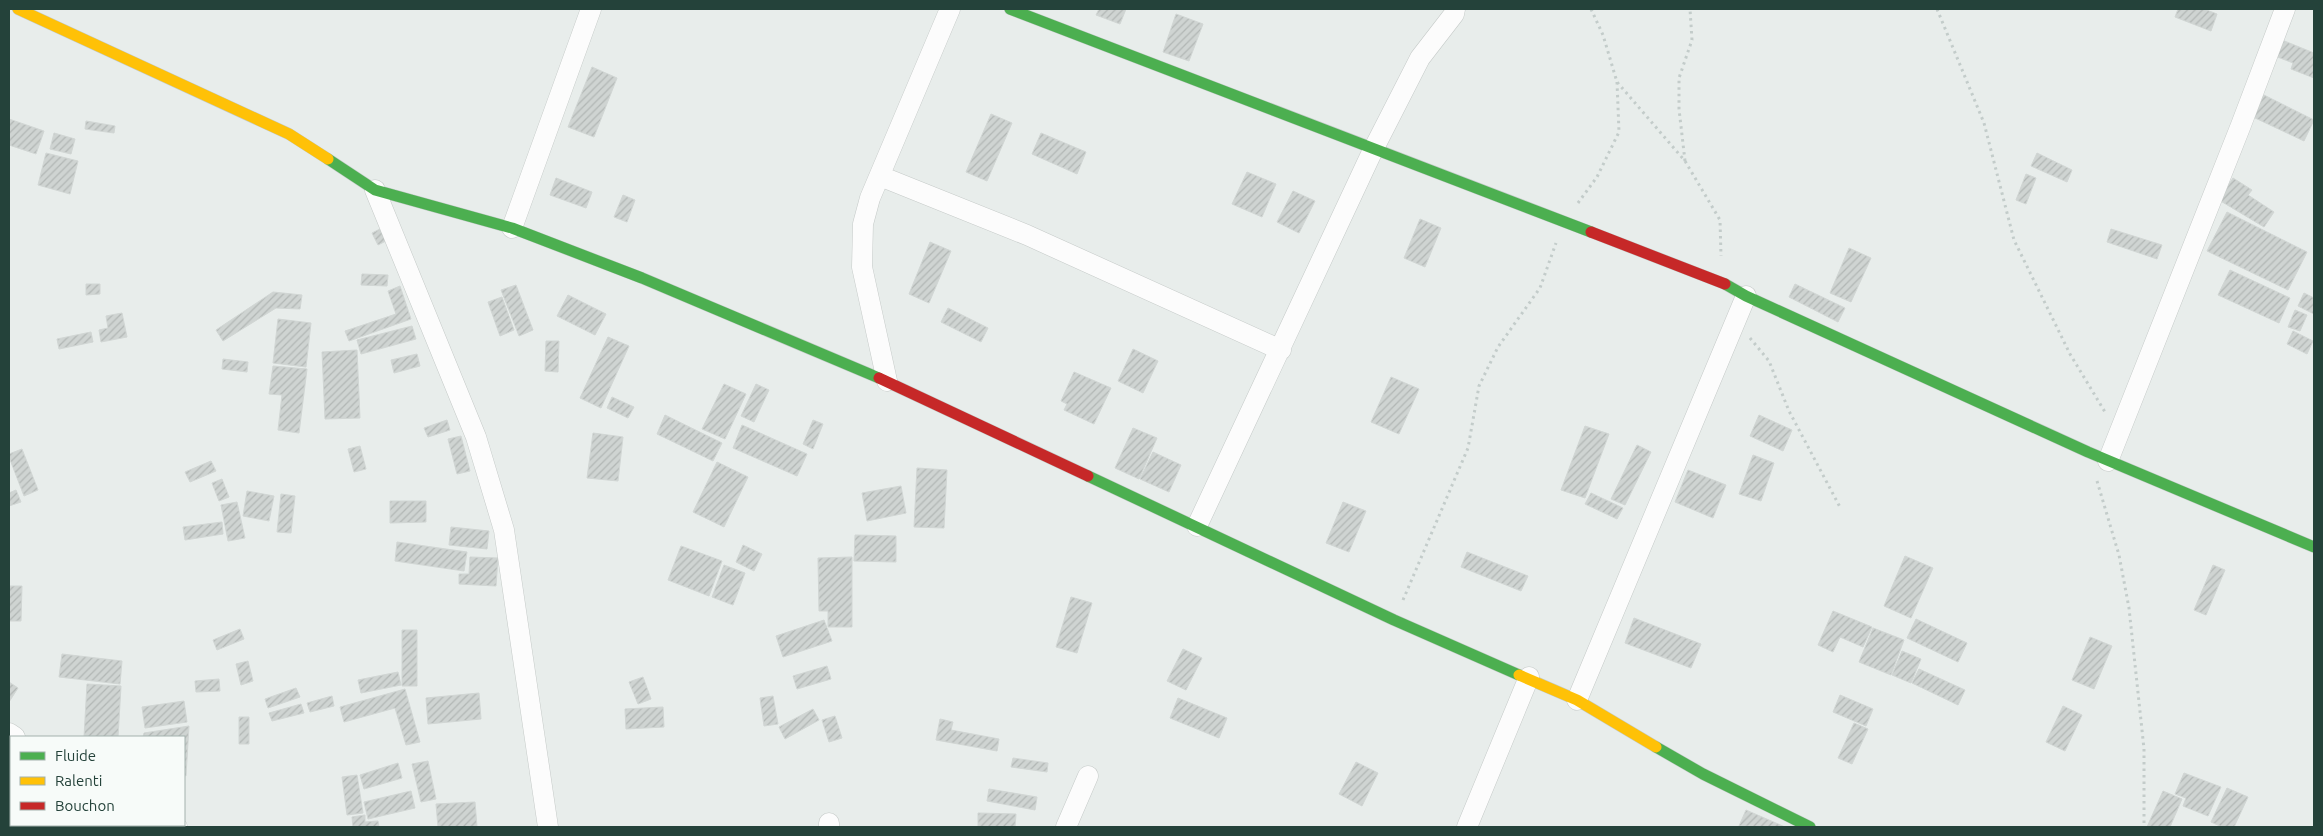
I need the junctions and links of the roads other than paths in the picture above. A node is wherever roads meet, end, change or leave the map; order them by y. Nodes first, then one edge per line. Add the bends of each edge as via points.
1 (18, 9) edge
2 (591, 9) edge
3 (950, 9) edge
4 (1010, 9) edge
5 (1455, 9) edge
6 (2285, 9) edge
7 (1373, 150) junction
8 (880, 176) junction
9 (375, 190) junction
10 (512, 228) junction
11 (1746, 296) junction
12 (1281, 350) junction
13 (887, 381) junction
14 (2108, 461) junction
15 (1197, 526) junction
16 (2314, 547) edge
17 (1529, 677) junction
18 (1577, 700) junction
19 (1088, 776) dead end
20 (548, 827) edge
21 (1066, 827) edge
22 (1467, 827) edge
23 (1810, 827) edge

1 - 9 street via 289,134
2 - 10 street
3 - 8 street
4 - 7 street
5 - 7 street via 1420,58
6 - 14 street
7 - 11 street via 1722,282
7 - 12 street
8 - 12 street via 1027,235
8 - 13 street via 863,224 862,267
9 - 10 street
9 - 20 street via 476,436 504,530
10 - 13 street
11 - 14 street
11 - 18 street
12 - 15 street
13 - 15 street
14 - 16 street
15 - 17 street via 1394,620
17 - 18 street
17 - 22 street
18 - 23 street via 1703,774
19 - 21 street

